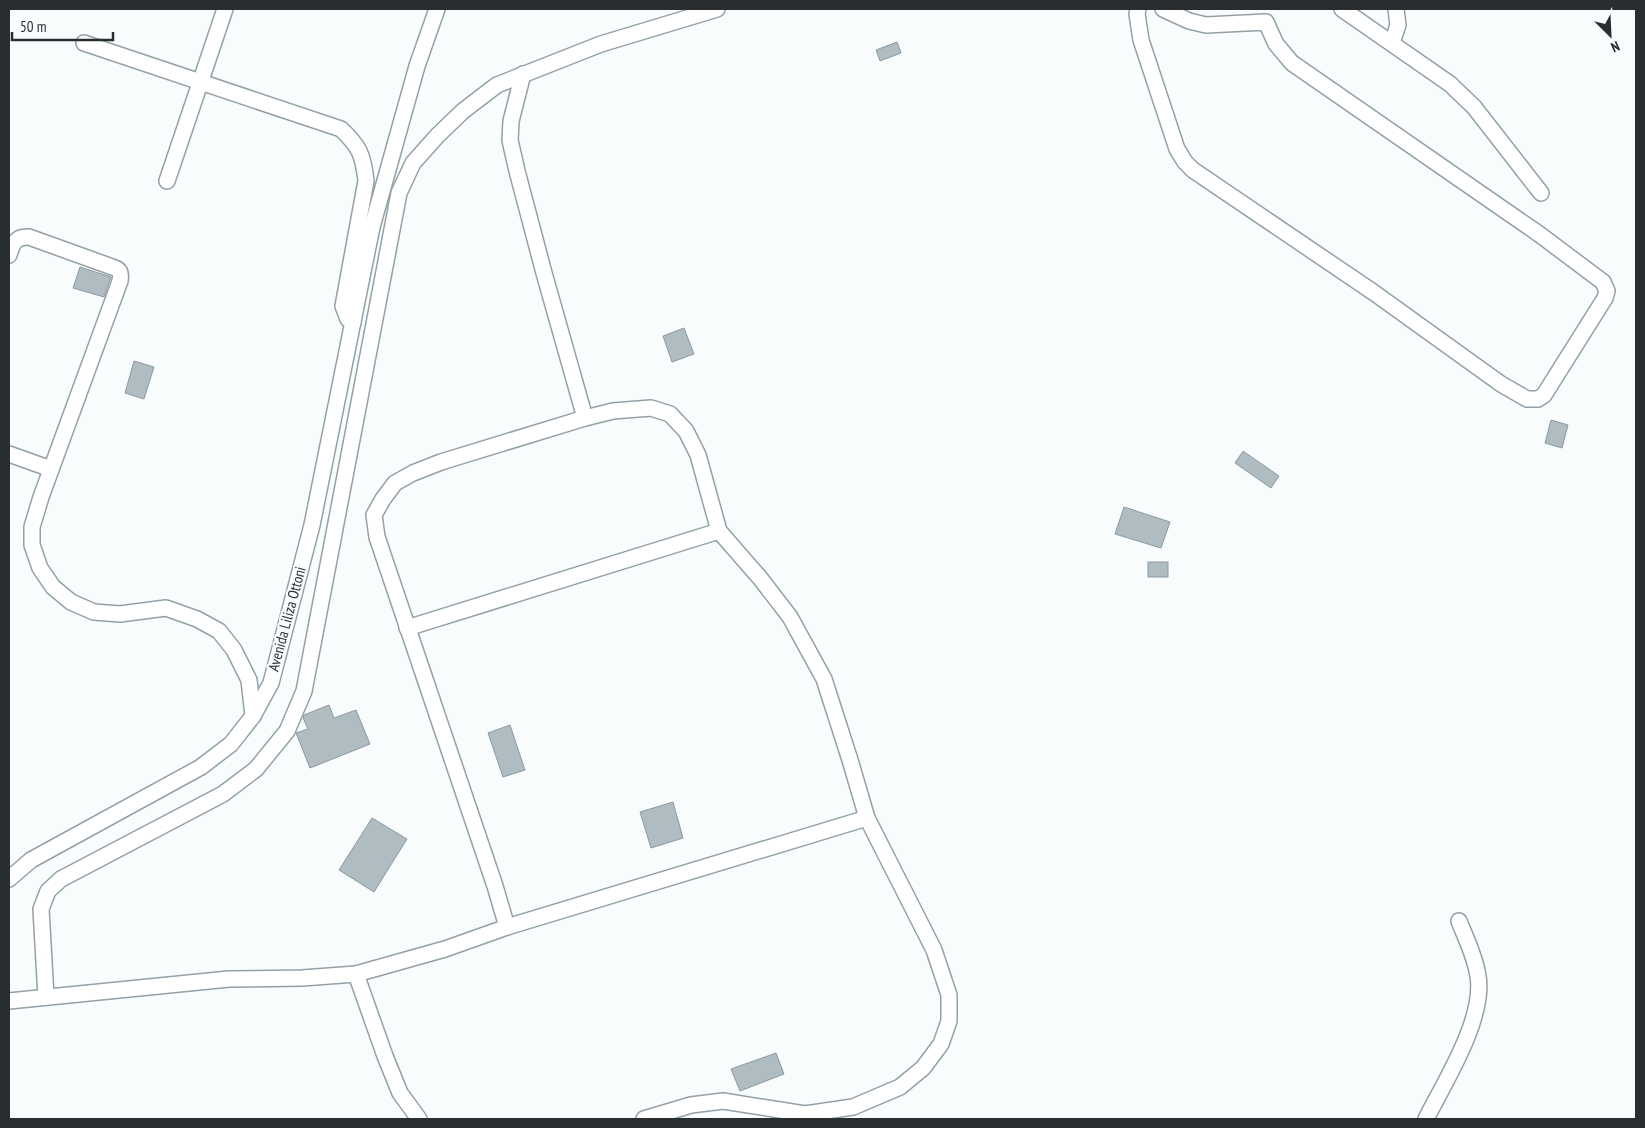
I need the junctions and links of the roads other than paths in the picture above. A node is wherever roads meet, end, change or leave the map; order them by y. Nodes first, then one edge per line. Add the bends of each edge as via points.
1 (226, 9) edge
2 (437, 9) edge
3 (717, 9) edge
4 (1138, 9) edge
5 (1163, 9) edge
6 (1345, 9) edge
7 (1396, 9) edge
8 (84, 43) dead end
9 (1392, 43) junction
10 (524, 74) junction
11 (201, 81) junction
12 (167, 181) dead end
13 (1541, 193) dead end
14 (9, 255) edge
15 (353, 323) junction
16 (585, 418) junction
17 (9, 454) edge
18 (51, 469) junction
19 (720, 531) junction
20 (407, 628) junction
21 (254, 716) junction
22 (867, 818) junction
23 (9, 879) edge
24 (1459, 921) dead end
25 (507, 927) junction
26 (356, 974) junction
27 (46, 997) junction
28 (9, 1001) edge
29 (419, 1119) edge
30 (644, 1119) edge
31 (1426, 1119) edge

1 - 11 street
2 - 15 street, Avenida Liliza Ottoni via 417,66 372,228
3 - 10 street via 601,44
4 - 5 street via 1141,40 1177,149 1193,170 1373,292 1501,384 1527,399 1538,399 1544,395 1605,298 1607,291 1603,282 1292,63 1276,44 1266,22 1206,25 1189,22
6 - 9 street
7 - 9 street via 1398,25
8 - 11 street
9 - 13 street via 1450,84 1474,107
10 - 16 street via 511,121 510,140
10 - 27 street via 497,85 463,110 413,162 400,193 304,691 287,731 256,769 223,794 61,879 48,891 41,909
11 - 12 street
11 - 15 street via 341,129 356,143 364,161 366,181 343,306
14 - 18 street via 16,240 29,237 120,272 120,281
15 - 21 street, Avenida Liliza Ottoni via 312,525 271,682
16 - 19 street via 612,411 650,408 670,414 686,430 698,455
16 - 20 street via 441,462 394,483 374,515 377,537
17 - 18 street
18 - 21 street via 32,527 32,545 40,568 53,587 71,602 94,612 120,614 166,608 218,630 234,650 249,680
19 - 20 street
19 - 22 street via 790,617 824,679
20 - 25 street
21 - 23 street, Avenida Liliza Ottoni via 231,744 201,767 31,860
22 - 25 street
22 - 30 street via 934,950 949,995 949,1021 941,1044 922,1068 900,1087 853,1107 805,1114 723,1100 691,1105
24 - 31 street via 1473,955 1478,978 1477,1005 1469,1034
25 - 26 street via 445,949
26 - 27 street via 229,979
26 - 29 street via 400,1093
27 - 28 street

